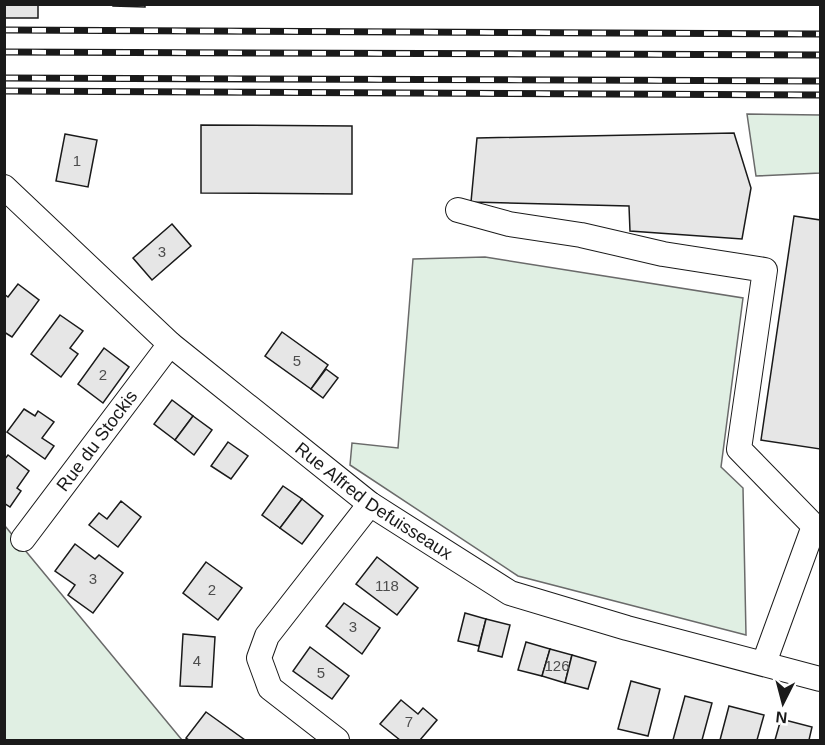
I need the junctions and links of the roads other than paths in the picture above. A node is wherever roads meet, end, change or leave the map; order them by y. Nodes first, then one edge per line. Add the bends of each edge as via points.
1 (4, 187) edge
2 (458, 210) dead end
3 (170, 344) junction
4 (370, 504) junction
5 (817, 525) edge
6 (23, 539) dead end
7 (764, 663) junction
8 (820, 679) edge
9 (337, 741) edge

1 - 3 street, Rue Alfred Defuisseaux
2 - 5 street via 509,224 765,270 739,449
3 - 4 street, Rue Alfred Defuisseaux
3 - 6 street, Rue du Stockis
4 - 7 street, Rue Alfred Defuisseaux via 510,593
4 - 9 street via 267,636 259,658 270,688
5 - 7 street
7 - 8 street, Rue Alfred Defuisseaux

